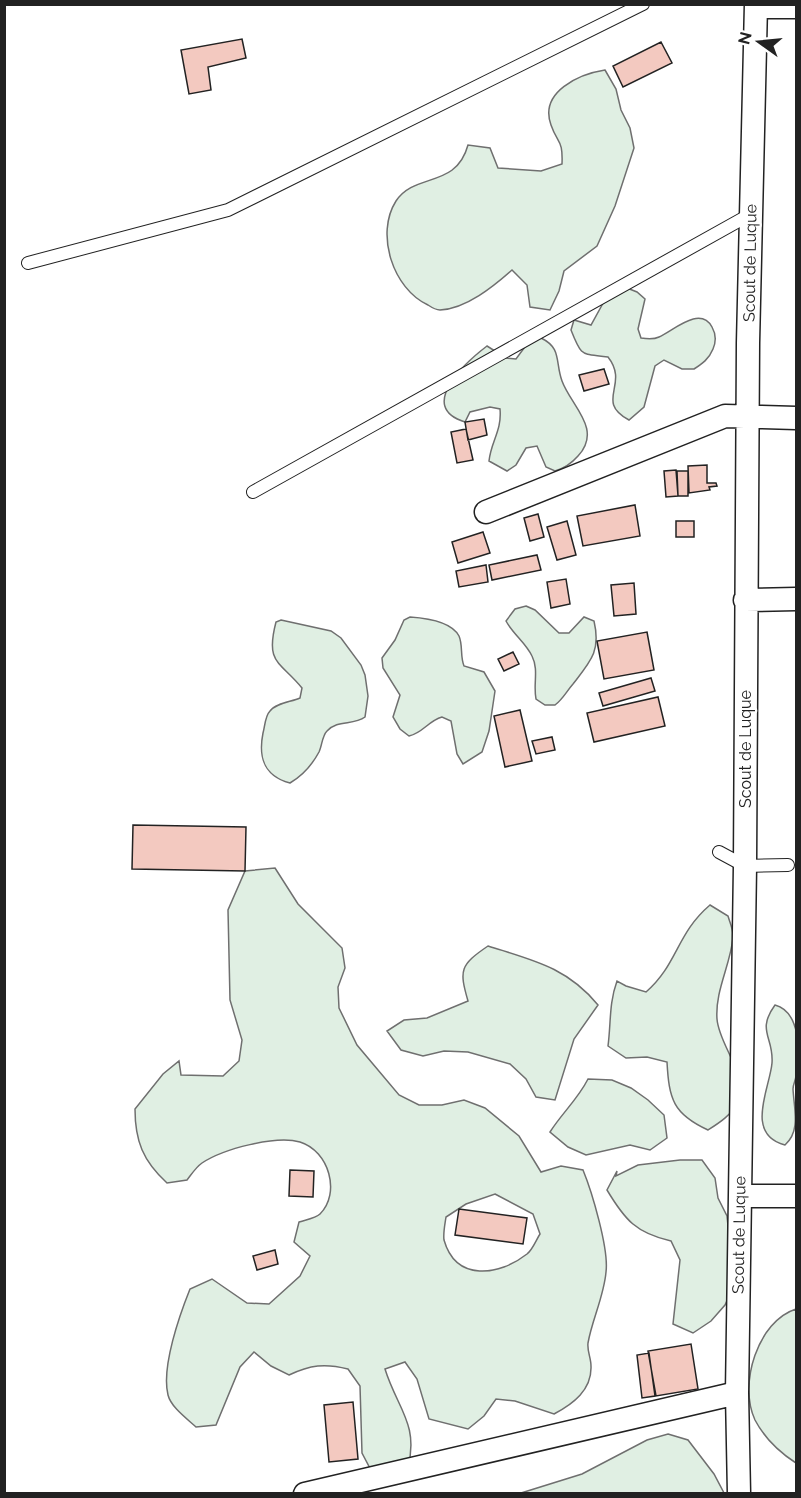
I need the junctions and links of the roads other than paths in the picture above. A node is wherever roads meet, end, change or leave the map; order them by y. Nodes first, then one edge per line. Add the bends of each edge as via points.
1 (643, 4) edge
2 (756, 6) edge
3 (796, 7) edge
4 (751, 214) junction
5 (28, 263) dead end
6 (747, 416) junction
7 (796, 418) edge
8 (253, 492) dead end
9 (486, 512) dead end
10 (796, 599) edge
11 (745, 600) junction
12 (719, 852) dead end
13 (788, 865) dead end
14 (745, 866) junction
15 (740, 1196) junction
16 (796, 1196) edge
17 (737, 1394) junction
18 (305, 1494) edge
19 (739, 1494) edge

1 - 5 lane via 228,210
2 - 3 street
2 - 4 street, Scout de Luque
4 - 6 street, Scout de Luque
4 - 8 lane
6 - 7 street
6 - 9 street via 725,416
6 - 11 street, Scout de Luque
10 - 11 street
11 - 14 street, Scout de Luque
12 - 14 lane
13 - 14 lane
14 - 15 street, Scout de Luque
15 - 16 street
15 - 17 street, Scout de Luque
17 - 18 street
17 - 19 street, Scout de Luque

